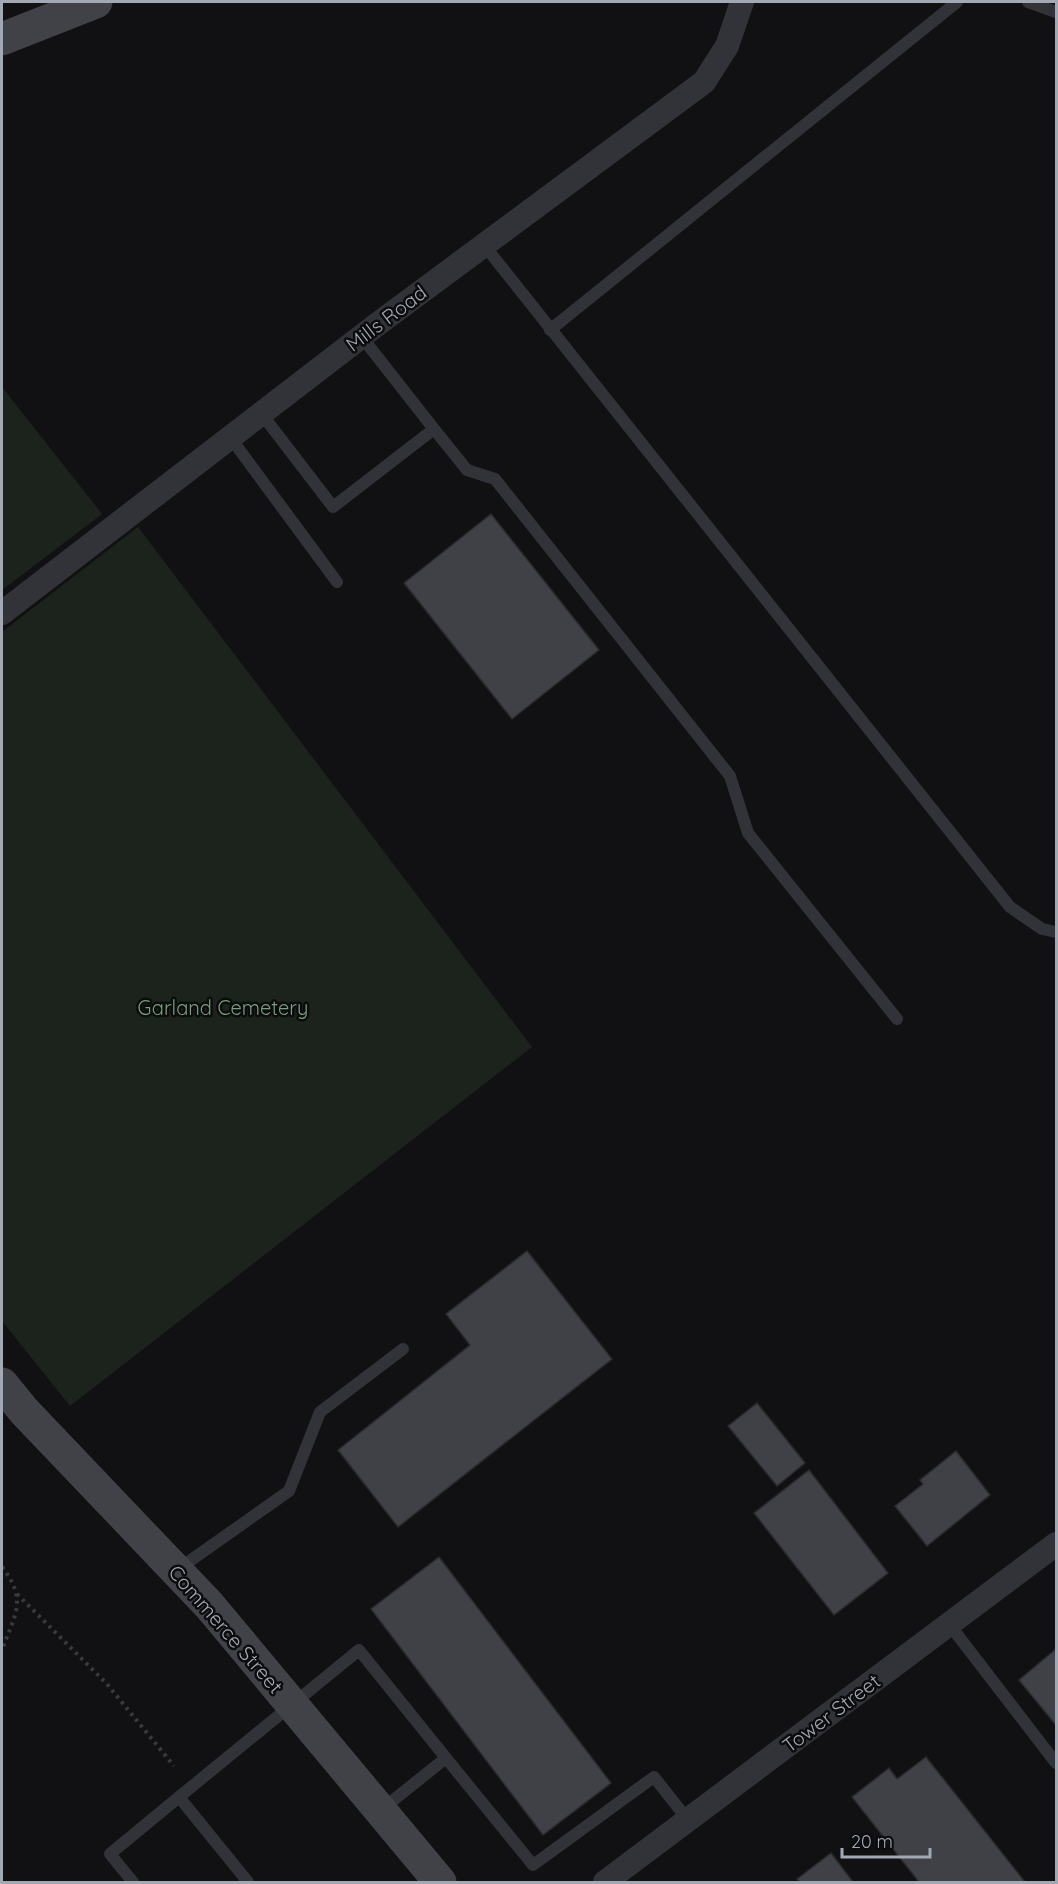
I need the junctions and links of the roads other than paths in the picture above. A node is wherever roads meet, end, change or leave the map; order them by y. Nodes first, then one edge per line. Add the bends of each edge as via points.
1 (96, 2) edge
2 (742, 2) edge
3 (957, 2) edge
4 (1028, 2) edge
5 (1056, 12) edge
6 (2, 39) edge
7 (484, 245) junction
8 (550, 330) junction
9 (361, 336) junction
10 (261, 413) junction
11 (434, 429) junction
12 (230, 437) junction
13 (337, 582) dead end
14 (2, 613) edge
15 (1056, 932) edge
16 (897, 1019) dead end
17 (403, 1350) dead end
18 (2, 1384) edge
19 (1056, 1544) edge
20 (176, 1570) junction
21 (949, 1624) junction
22 (291, 1704) junction
23 (446, 1758) junction
24 (1056, 1763) edge
25 (179, 1797) junction
26 (380, 1811) junction
27 (688, 1820) junction
28 (134, 1882) edge
29 (248, 1882) edge
30 (440, 1882) edge
31 (605, 1882) edge

1 - 6 street
2 - 7 street, Mills Road via 727,46 704,82
3 - 8 lane
4 - 5 lane
7 - 8 lane
7 - 9 street, Mills Road
8 - 15 lane via 1010,907 1042,929
9 - 10 street, Mills Road
9 - 11 lane
10 - 11 lane via 333,507
10 - 12 street, Mills Road
11 - 16 lane via 467,470 495,479 730,776 748,833
12 - 13 lane
12 - 14 street, Mills Road
17 - 20 lane via 320,1412 289,1491
18 - 20 street, Commerce Street
19 - 21 street, Tower Street
20 - 22 street, Commerce Street
21 - 24 lane
21 - 27 street, Tower Street
22 - 23 lane via 359,1650
22 - 25 lane
22 - 26 street, Commerce Street
23 - 26 lane
23 - 27 lane via 533,1865 654,1777
25 - 28 lane via 110,1854
25 - 29 lane
26 - 30 street, Commerce Street
27 - 31 street, Tower Street

